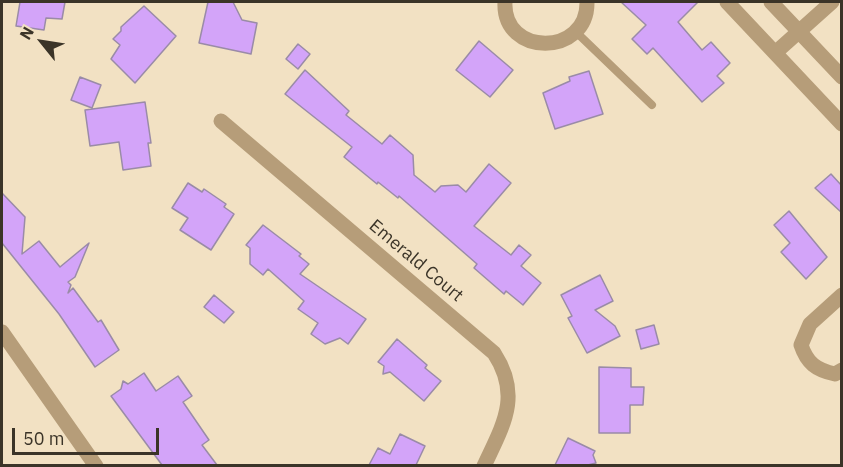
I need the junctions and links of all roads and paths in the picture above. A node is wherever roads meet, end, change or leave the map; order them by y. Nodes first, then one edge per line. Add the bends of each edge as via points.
1 (505, 2) edge
2 (587, 2) edge
3 (727, 2) edge
4 (771, 2) edge
5 (832, 2) edge
6 (799, 31) junction
7 (576, 32) junction
8 (775, 53) junction
9 (842, 77) edge
10 (652, 105) dead end
11 (221, 121) dead end
12 (842, 124) edge
13 (842, 295) edge
14 (2, 332) edge
15 (842, 370) edge
16 (96, 465) edge
17 (483, 465) edge

1 - 7 street via 509,23 533,43 548,45
2 - 7 street via 584,20
3 - 8 street
4 - 6 street
5 - 6 street
6 - 8 street
6 - 9 street
7 - 10 lane
8 - 12 street
11 - 17 street, Emerald Court via 494,353 506,379 509,408
13 - 15 street via 810,324 801,345 811,364 835,374
14 - 16 street

